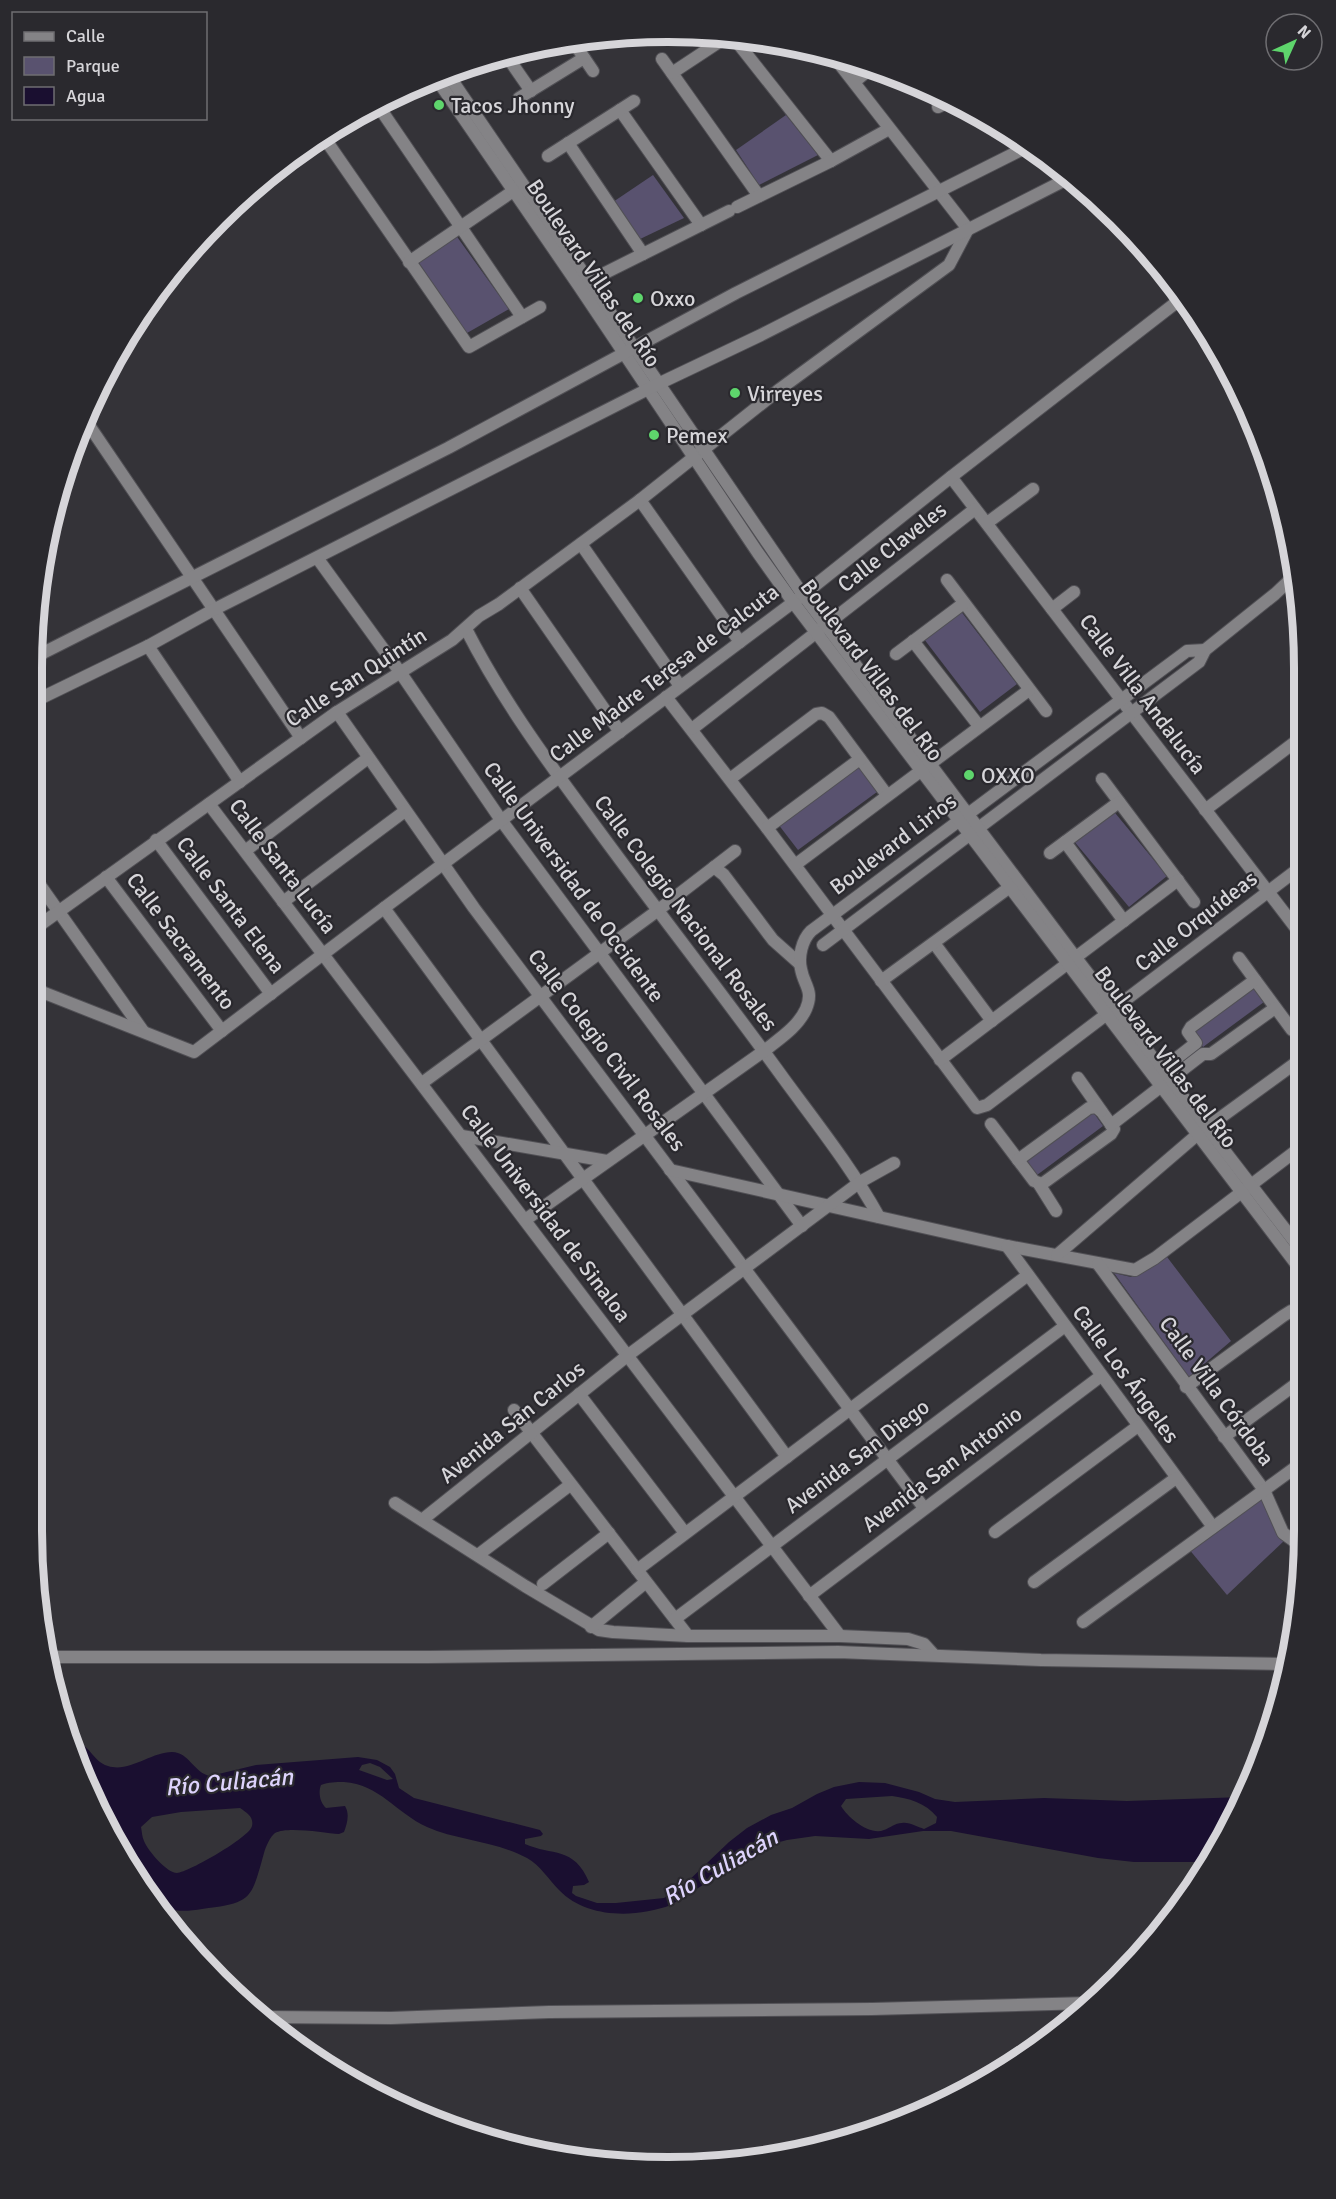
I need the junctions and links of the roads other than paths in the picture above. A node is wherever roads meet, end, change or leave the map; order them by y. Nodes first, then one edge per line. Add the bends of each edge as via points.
1 (716, 44) edge
2 (740, 46) edge
3 (578, 48) edge
4 (584, 58) junction
5 (662, 59) dead end
6 (511, 62) edge
7 (842, 67) edge
8 (593, 71) dead end
9 (672, 73) junction
10 (864, 74) edge
11 (452, 81) edge
12 (854, 82) junction
13 (441, 85) edge
14 (531, 91) junction
15 (519, 98) dead end
16 (634, 101) dead end
17 (620, 110) junction
18 (382, 112) edge
19 (889, 129) junction
20 (327, 143) edge
21 (568, 143) junction
22 (1020, 151) edge
23 (548, 156) dead end
24 (831, 161) junction
25 (1062, 182) edge
26 (518, 188) junction
27 (939, 191) junction
28 (759, 196) junction
29 (701, 225) junction
30 (460, 227) junction
31 (968, 230) junction
32 (641, 251) junction
33 (409, 262) junction
34 (582, 280) junction
35 (1176, 303) edge
36 (540, 307) dead end
37 (522, 317) junction
38 (630, 351) junction
39 (653, 386) junction
40 (90, 427) edge
41 (700, 453) junction
42 (951, 477) junction
43 (1033, 489) dead end
44 (640, 500) junction
45 (975, 509) junction
46 (987, 524) junction
47 (580, 544) junction
48 (318, 559) junction
49 (193, 577) junction
50 (947, 580) dead end
51 (1288, 581) edge
52 (520, 588) junction
53 (1074, 592) dead end
54 (798, 598) junction
55 (964, 603) junction
56 (1052, 609) junction
57 (213, 610) junction
58 (466, 629) junction
59 (821, 629) junction
60 (913, 641) junction
61 (740, 642) junction
62 (148, 646) junction
63 (1205, 650) junction
64 (42, 653) edge
65 (896, 654) dead end
66 (400, 672) junction
67 (680, 686) junction
68 (1029, 690) junction
69 (666, 697) junction
70 (42, 698) edge
71 (1121, 699) junction
72 (1046, 711) dead end
73 (337, 712) junction
74 (1131, 714) junction
75 (979, 726) junction
76 (692, 729) junction
77 (620, 732) junction
78 (301, 738) junction
79 (1294, 743) edge
80 (368, 758) junction
81 (860, 759) junction
82 (925, 767) junction
83 (559, 777) junction
84 (730, 779) junction
85 (1102, 779) dead end
86 (240, 782) junction
87 (887, 795) junction
88 (1119, 802) junction
89 (209, 804) junction
90 (1205, 810) junction
91 (405, 811) junction
92 (964, 817) junction
93 (501, 820) junction
94 (767, 828) junction
95 (974, 831) junction
96 (156, 840) junction
97 (1065, 842) junction
98 (245, 851) junction
99 (735, 851) dead end
100 (1050, 853) dead end
101 (442, 864) junction
102 (795, 865) junction
103 (714, 867) junction
104 (1294, 872) edge
105 (106, 877) junction
106 (1178, 880) junction
107 (1010, 887) junction
108 (42, 889) edge
109 (1268, 891) junction
110 (283, 902) junction
111 (1194, 902) dead end
112 (384, 908) junction
113 (657, 911) junction
114 (57, 912) junction
115 (833, 916) junction
116 (1124, 921) junction
117 (42, 923) edge
118 (1294, 925) edge
119 (843, 930) junction
120 (934, 943) junction
121 (823, 945) dead end
122 (600, 953) junction
123 (323, 954) junction
124 (1239, 958) dead end
125 (1072, 960) junction
126 (800, 964) junction
127 (1256, 980) junction
128 (881, 981) junction
129 (42, 992) edge
130 (271, 994) junction
131 (540, 996) junction
132 (1275, 1008) junction
133 (1112, 1012) junction
134 (992, 1021) junction
135 (1292, 1030) dead end
136 (222, 1031) junction
137 (144, 1032) junction
138 (481, 1040) junction
139 (1199, 1049) junction
140 (764, 1051) junction
141 (940, 1060) junction
142 (1294, 1064) edge
143 (1078, 1078) dead end
144 (1161, 1078) junction
145 (422, 1083) junction
146 (704, 1094) junction
147 (1101, 1111) junction
148 (991, 1124) dead end
149 (1111, 1125) junction
150 (1202, 1131) junction
151 (644, 1135) junction
152 (462, 1136) junction
153 (1294, 1153) edge
154 (564, 1154) junction
155 (1018, 1160) junction
156 (607, 1161) junction
157 (894, 1163) dead end
158 (670, 1170) junction
159 (583, 1179) junction
160 (860, 1182) junction
161 (1042, 1183) junction
162 (1246, 1189) junction
163 (777, 1193) junction
164 (828, 1206) junction
165 (1056, 1211) dead end
166 (879, 1217) junction
167 (525, 1220) junction
168 (802, 1226) junction
169 (1294, 1243) edge
170 (1007, 1246) junction
171 (1057, 1255) junction
172 (1294, 1260) edge
173 (1098, 1264) junction
174 (744, 1269) junction
175 (1028, 1275) junction
176 (1294, 1310) edge
177 (683, 1315) junction
178 (1065, 1326) junction
179 (627, 1356) junction
180 (1101, 1376) junction
181 (1294, 1385) edge
182 (1186, 1387) junction
183 (579, 1394) junction
184 (850, 1409) junction
185 (514, 1410) dead end
186 (1138, 1426) junction
187 (531, 1433) junction
188 (1224, 1437) junction
189 (787, 1457) junction
190 (887, 1459) junction
191 (1294, 1468) edge
192 (1176, 1478) junction
193 (570, 1485) junction
194 (1264, 1490) junction
195 (733, 1497) junction
196 (395, 1503) dead end
197 (924, 1508) junction
198 (422, 1520) junction
199 (1213, 1527) junction
200 (995, 1532) dead end
201 (609, 1533) junction
202 (685, 1533) junction
203 (1294, 1542) edge
204 (771, 1547) junction
205 (478, 1555) junction
206 (637, 1570) junction
207 (646, 1582) junction
208 (1034, 1582) dead end
209 (543, 1584) dead end
210 (809, 1596) junction
211 (675, 1619) junction
212 (1083, 1622) dead end
213 (591, 1627) junction
214 (688, 1636) junction
215 (840, 1636) junction
216 (934, 1655) junction
217 (55, 1657) edge
218 (1280, 1664) edge
219 (1079, 2003) edge
220 (274, 2017) edge

1 - 9 street
2 - 24 street
3 - 4 street
4 - 8 street
4 - 14 street
5 - 9 street
6 - 14 street
7 - 12 street
9 - 28 street
10 - 12 street
11 - 26 street, Boulevard Villas del Río
12 - 19 street
13 - 26 street, Boulevard Villas del Río
14 - 15 street
16 - 17 street
17 - 21 street
17 - 29 street
18 - 30 street
19 - 24 street
19 - 27 street
20 - 33 street
21 - 23 street
21 - 32 street
22 - 27 street
24 - 28 street
25 - 31 street
26 - 30 street
26 - 34 street, Boulevard Villas del Río
27 - 31 street
27 - 38 street
28 - 29 street
29 - 32 street
30 - 33 street
30 - 37 street
31 - 39 street
31 - 41 street, Calle San Quintín via 949,265
32 - 34 street
33 - 37 street via 469,347
34 - 38 street, Boulevard Villas del Río
35 - 42 street, Calle Madre Teresa de Calcuta
36 - 37 street
38 - 39 street, Boulevard Villas del Río
38 - 49 street
39 - 41 street, Boulevard Villas del Río
39 - 48 street
40 - 49 street
41 - 44 street, Calle San Quintín
41 - 54 street, Boulevard Villas del Río
42 - 45 street, Calle Villa Andalucía
42 - 54 street, Calle Madre Teresa de Calcuta
43 - 46 street
44 - 47 street, Calle San Quintín
44 - 61 street
45 - 46 street, Calle Villa Andalucía
45 - 59 street, Calle Claveles
46 - 56 street, Calle Villa Andalucía
47 - 52 street, Calle San Quintín
47 - 67 street
48 - 57 street
48 - 66 street, Calle Universidad de Occidente
49 - 57 street
49 - 64 street
50 - 55 street
51 - 63 street, Boulevard Lirios
52 - 58 street, Calle San Quintín
52 - 77 street
53 - 56 street
54 - 59 street, Boulevard Villas del Río
54 - 61 street, Calle Madre Teresa de Calcuta
55 - 60 street
55 - 68 street
56 - 71 street, Calle Villa Andalucía
57 - 62 street
57 - 78 street
58 - 66 street, Calle San Quintín
58 - 83 street, Calle Colegio Nacional Rosales via 506,699
59 - 76 street, Calle Claveles
59 - 82 street, Boulevard Villas del Río
60 - 65 street
60 - 75 street
61 - 67 street, Calle Madre Teresa de Calcuta
62 - 70 street
62 - 86 street
63 - 71 street, Boulevard Lirios via 1187,651
63 - 74 street, Boulevard Lirios via 1199,662
66 - 73 street, Calle San Quintín
66 - 93 street, Calle Universidad de Occidente
67 - 69 street, Calle Madre Teresa de Calcuta
68 - 72 street
68 - 75 street
69 - 76 street
69 - 77 street, Calle Madre Teresa de Calcuta
71 - 74 street, Calle Villa Andalucía
71 - 92 street, Boulevard Lirios
73 - 78 street, Calle San Quintín
73 - 80 street, Calle Colegio Civil Rosales
74 - 90 street, Calle Villa Andalucía
74 - 95 street, Boulevard Lirios
75 - 82 street
76 - 84 street
77 - 83 street, Calle Madre Teresa de Calcuta
78 - 86 street, Calle San Quintín
79 - 90 street
80 - 91 street, Calle Colegio Civil Rosales
80 - 98 street
81 - 84 street via 822,713
81 - 87 street
81 - 94 street
82 - 87 street
82 - 92 street, Boulevard Villas del Río
83 - 93 street, Calle Madre Teresa de Calcuta
83 - 113 street, Calle Colegio Nacional Rosales
84 - 94 street
85 - 88 street
86 - 89 street, Calle San Quintín
87 - 102 street
88 - 97 street
88 - 106 street
89 - 96 street, Calle San Quintín
89 - 98 street, Calle Santa Lucía
90 - 109 street, Calle Villa Andalucía
91 - 101 street, Calle Colegio Civil Rosales
91 - 110 street
92 - 95 street, Boulevard Villas del Río
92 - 115 street, Boulevard Lirios
93 - 101 street, Calle Madre Teresa de Calcuta
93 - 122 street, Calle Universidad de Occidente
94 - 102 street
95 - 107 street, Boulevard Villas del Río
95 - 119 street, Boulevard Lirios
95 - 125 street, Boulevard Villas del Río
96 - 105 street, Calle San Quintín
96 - 130 street, Calle Santa Elena
97 - 100 street
97 - 116 street
98 - 110 street, Calle Santa Lucía
99 - 103 street
101 - 112 street, Calle Madre Teresa de Calcuta
101 - 131 street, Calle Colegio Civil Rosales
102 - 115 street
103 - 113 street
103 - 126 street via 773,940
104 - 109 street, Calle Orquídeas
105 - 114 street, Calle San Quintín
105 - 136 street, Calle Sacramento
106 - 111 street
106 - 116 street
107 - 120 street
107 - 125 street, Boulevard Villas del Río
108 - 114 street
109 - 118 street, Calle Villa Andalucía
109 - 133 street, Calle Orquídeas
110 - 123 street, Calle Santa Lucía
112 - 123 street, Calle Madre Teresa de Calcuta
112 - 138 street
113 - 122 street
113 - 140 street, Calle Colegio Nacional Rosales
114 - 117 street, Calle San Quintín
114 - 137 street
115 - 119 street
115 - 126 street, Boulevard Lirios via 805,936
116 - 125 street
119 - 121 street, Boulevard Lirios
119 - 128 street
120 - 128 street
120 - 134 street
122 - 131 street
122 - 146 street, Calle Universidad de Occidente
123 - 130 street, Calle Madre Teresa de Calcuta
123 - 145 street, Calle Universidad de Sinaloa
124 - 127 street
125 - 133 street, Boulevard Villas del Río
125 - 134 street
126 - 140 street, Boulevard Lirios via 809,988 806,1009 797,1024
127 - 132 street
127 - 139 street via 1191,1027 1188,1032
128 - 141 street
129 - 137 street
130 - 136 street, Calle Madre Teresa de Calcuta
131 - 138 street
131 - 151 street, Calle Colegio Civil Rosales
132 - 135 street
132 - 139 street via 1211,1054
133 - 141 street, Calle Orquídeas via 985,1107 977,1108 970,1102
133 - 144 street, Boulevard Villas del Río
134 - 141 street
136 - 137 street, Calle Madre Teresa de Calcuta via 194,1052
138 - 145 street
138 - 154 street
139 - 144 street
140 - 146 street, Boulevard Lirios
140 - 160 street, Calle Colegio Nacional Rosales
142 - 150 street
143 - 147 street
144 - 149 street
144 - 150 street, Boulevard Villas del Río
145 - 152 street, Calle Universidad de Sinaloa
146 - 151 street, Boulevard Lirios
146 - 163 street, Calle Universidad de Occidente
147 - 149 street
147 - 155 street via 1089,1108
148 - 155 street
149 - 161 street via 1111,1134
150 - 162 street, Boulevard Villas del Río
150 - 171 street
151 - 156 street, Boulevard Lirios
151 - 158 street, Calle Colegio Civil Rosales
152 - 154 street
152 - 167 street, Calle Universidad de Sinaloa
153 - 162 street
154 - 156 street
154 - 159 street
155 - 161 street
156 - 159 street, Boulevard Lirios
157 - 160 street, Avenida San Carlos
158 - 163 street
158 - 174 street, Calle Colegio Civil Rosales
159 - 167 street, Boulevard Lirios
159 - 177 street
160 - 164 street, Avenida San Carlos
160 - 166 street, Calle Colegio Nacional Rosales
161 - 165 street
162 - 169 street, Boulevard Villas del Río
162 - 172 street, Boulevard Villas del Río
162 - 173 street via 1139,1269
163 - 164 street
163 - 168 street, Calle Universidad de Occidente
164 - 166 street
164 - 168 street, Avenida San Carlos
166 - 170 street
167 - 179 street, Calle Universidad de Sinaloa
168 - 174 street, Avenida San Carlos
170 - 171 street
170 - 175 street, Calle Los Ángeles
171 - 173 street
173 - 182 street, Calle Villa Córdoba
174 - 177 street, Avenida San Carlos
174 - 184 street, Calle Colegio Civil Rosales
175 - 178 street, Calle Los Ángeles
175 - 184 street
176 - 182 street
177 - 179 street, Avenida San Carlos
177 - 189 street
178 - 180 street, Calle Los Ángeles
178 - 190 street, Avenida San Diego
179 - 183 street, Avenida San Carlos
179 - 195 street, Calle Universidad de Sinaloa
180 - 186 street, Calle Los Ángeles
180 - 197 street, Avenida San Antonio
181 - 188 street
182 - 188 street, Calle Villa Córdoba
183 - 187 street, Avenida San Carlos
183 - 202 street
184 - 189 street
184 - 190 street, Calle Colegio Civil Rosales
185 - 187 street
186 - 192 street, Calle Los Ángeles
186 - 200 street
187 - 193 street
187 - 198 street, Avenida San Carlos
188 - 194 street, Calle Villa Córdoba
189 - 195 street
190 - 197 street, Calle Colegio Civil Rosales
190 - 204 street, Avenida San Diego
191 - 194 street
192 - 199 street, Calle Los Ángeles
192 - 208 street
193 - 201 street
193 - 205 street
194 - 199 street
194 - 203 street, Calle Villa Córdoba via 1283,1533
195 - 202 street
195 - 204 street, Calle Universidad de Sinaloa
196 - 198 street
197 - 210 street, Avenida San Antonio
198 - 205 street
199 - 212 street
201 - 206 street
201 - 209 street
202 - 206 street
204 - 210 street, Calle Universidad de Sinaloa
204 - 211 street, Avenida San Diego
205 - 213 street
206 - 207 street
207 - 211 street
207 - 213 street
210 - 215 street, Calle Universidad de Sinaloa
211 - 214 street
213 - 214 street
214 - 215 street
215 - 216 street via 917,1641
216 - 217 street via 838,1652
216 - 218 street
219 - 220 street

